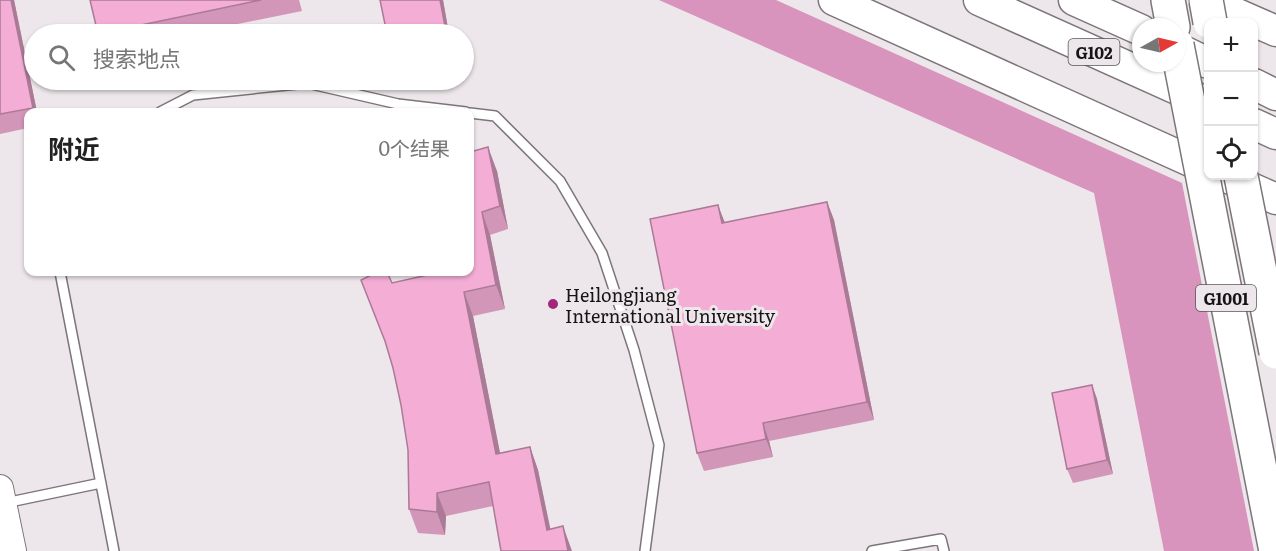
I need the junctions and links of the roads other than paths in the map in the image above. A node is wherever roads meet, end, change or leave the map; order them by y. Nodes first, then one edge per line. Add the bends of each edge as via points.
1 (834, 0) edge
2 (979, 0) edge
3 (1074, 0) edge
4 (1168, 0) edge
5 (1206, 0) edge
6 (1171, 18) edge
7 (1209, 18) edge
8 (1132, 26) edge
9 (1276, 31) edge
10 (1186, 51) edge
11 (1204, 60) edge
12 (1182, 72) edge
13 (1258, 86) edge
14 (240, 90) edge
15 (338, 90) edge
16 (1276, 95) edge
17 (1204, 102) edge
18 (168, 108) edge
19 (429, 108) edge
20 (474, 114) edge
21 (1258, 126) edge
22 (1276, 134) edge
23 (1204, 167) edge
24 (1233, 180) edge
25 (1242, 180) edge
26 (1276, 199) edge
27 (61, 276) edge
28 (1276, 352) edge
29 (101, 483) junction
30 (2, 496) edge
31 (12, 551) edge
32 (114, 551) edge
33 (645, 551) edge
34 (872, 551) edge
35 (944, 551) edge
36 (1276, 551) edge

1 - 23 highway
2 - 17 highway, G102
3 - 8 highway, G102
4 - 6 highway
5 - 7 highway, bridge
5 - 9 highway
10 - 11 highway
12 - 36 highway, G1001, bridge
13 - 16 highway
14 - 18 lane via 192,95
15 - 19 lane
20 - 33 lane via 495,116 560,181 602,253 634,350 659,445
21 - 22 highway
24 - 26 highway
25 - 28 highway, G1001, bridge
27 - 29 lane
29 - 30 lane
29 - 32 lane
30 - 31 main road
34 - 35 lane via 942,539

